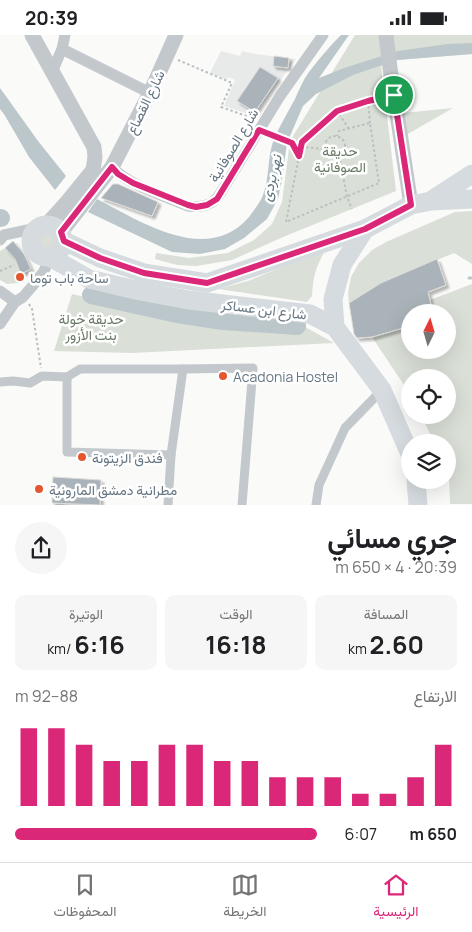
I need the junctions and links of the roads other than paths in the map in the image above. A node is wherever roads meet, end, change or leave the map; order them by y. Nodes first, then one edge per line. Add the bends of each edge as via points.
1 (32, 35) edge
2 (65, 35) edge
3 (176, 35) edge
4 (322, 35) edge
5 (387, 41) edge
6 (62, 49) junction
7 (52, 72) junction
8 (150, 93) junction
9 (94, 147) junction
10 (112, 167) junction
11 (472, 174) edge
12 (472, 199) edge
13 (431, 201) junction
14 (411, 205) junction
15 (365, 229) junction
16 (52, 231) junction
17 (1, 236) edge
18 (50, 257) junction
19 (0, 291) edge
20 (15, 302) junction
21 (0, 324) edge
22 (335, 327) junction
23 (183, 369) junction
24 (67, 377) junction
25 (0, 382) edge
26 (382, 390) junction
27 (401, 434) edge
28 (171, 455) junction
29 (417, 489) edge
30 (168, 505) edge
31 (242, 505) edge
32 (316, 505) edge
33 (418, 505) edge

1 - 7 street
2 - 6 street
3 - 8 street, شارع القصاع
4 - 10 street, شارع الصوفانية via 217,199 196,207 180,203 133,183
5 - 14 street
6 - 7 street
6 - 8 street
7 - 9 street
8 - 10 street, شارع القصاع
9 - 10 street via 102,152
9 - 16 street via 92,170 67,202
10 - 16 street, شارع القصاع
11 - 13 main road
12 - 13 main road
13 - 14 main road
14 - 15 main road
15 - 16 main road via 207,283 144,273 100,258
15 - 22 main road via 342,265 333,299
16 - 17 street
16 - 18 main road via 63,245
16 - 18 main road via 33,231 31,237 35,252
18 - 20 street via 36,282
18 - 22 main road, شارع ابن عساكر via 88,279 189,300 310,314
19 - 20 street
20 - 21 street
22 - 26 main road, شارع ابن عساكر
23 - 24 street via 80,369
23 - 28 street
23 - 31 street via 252,368
24 - 25 street via 42,376 30,383
24 - 28 street via 67,452
26 - 27 main road, شارع ابن عساكر
26 - 32 street via 345,428 318,485
28 - 30 street
29 - 33 main road

